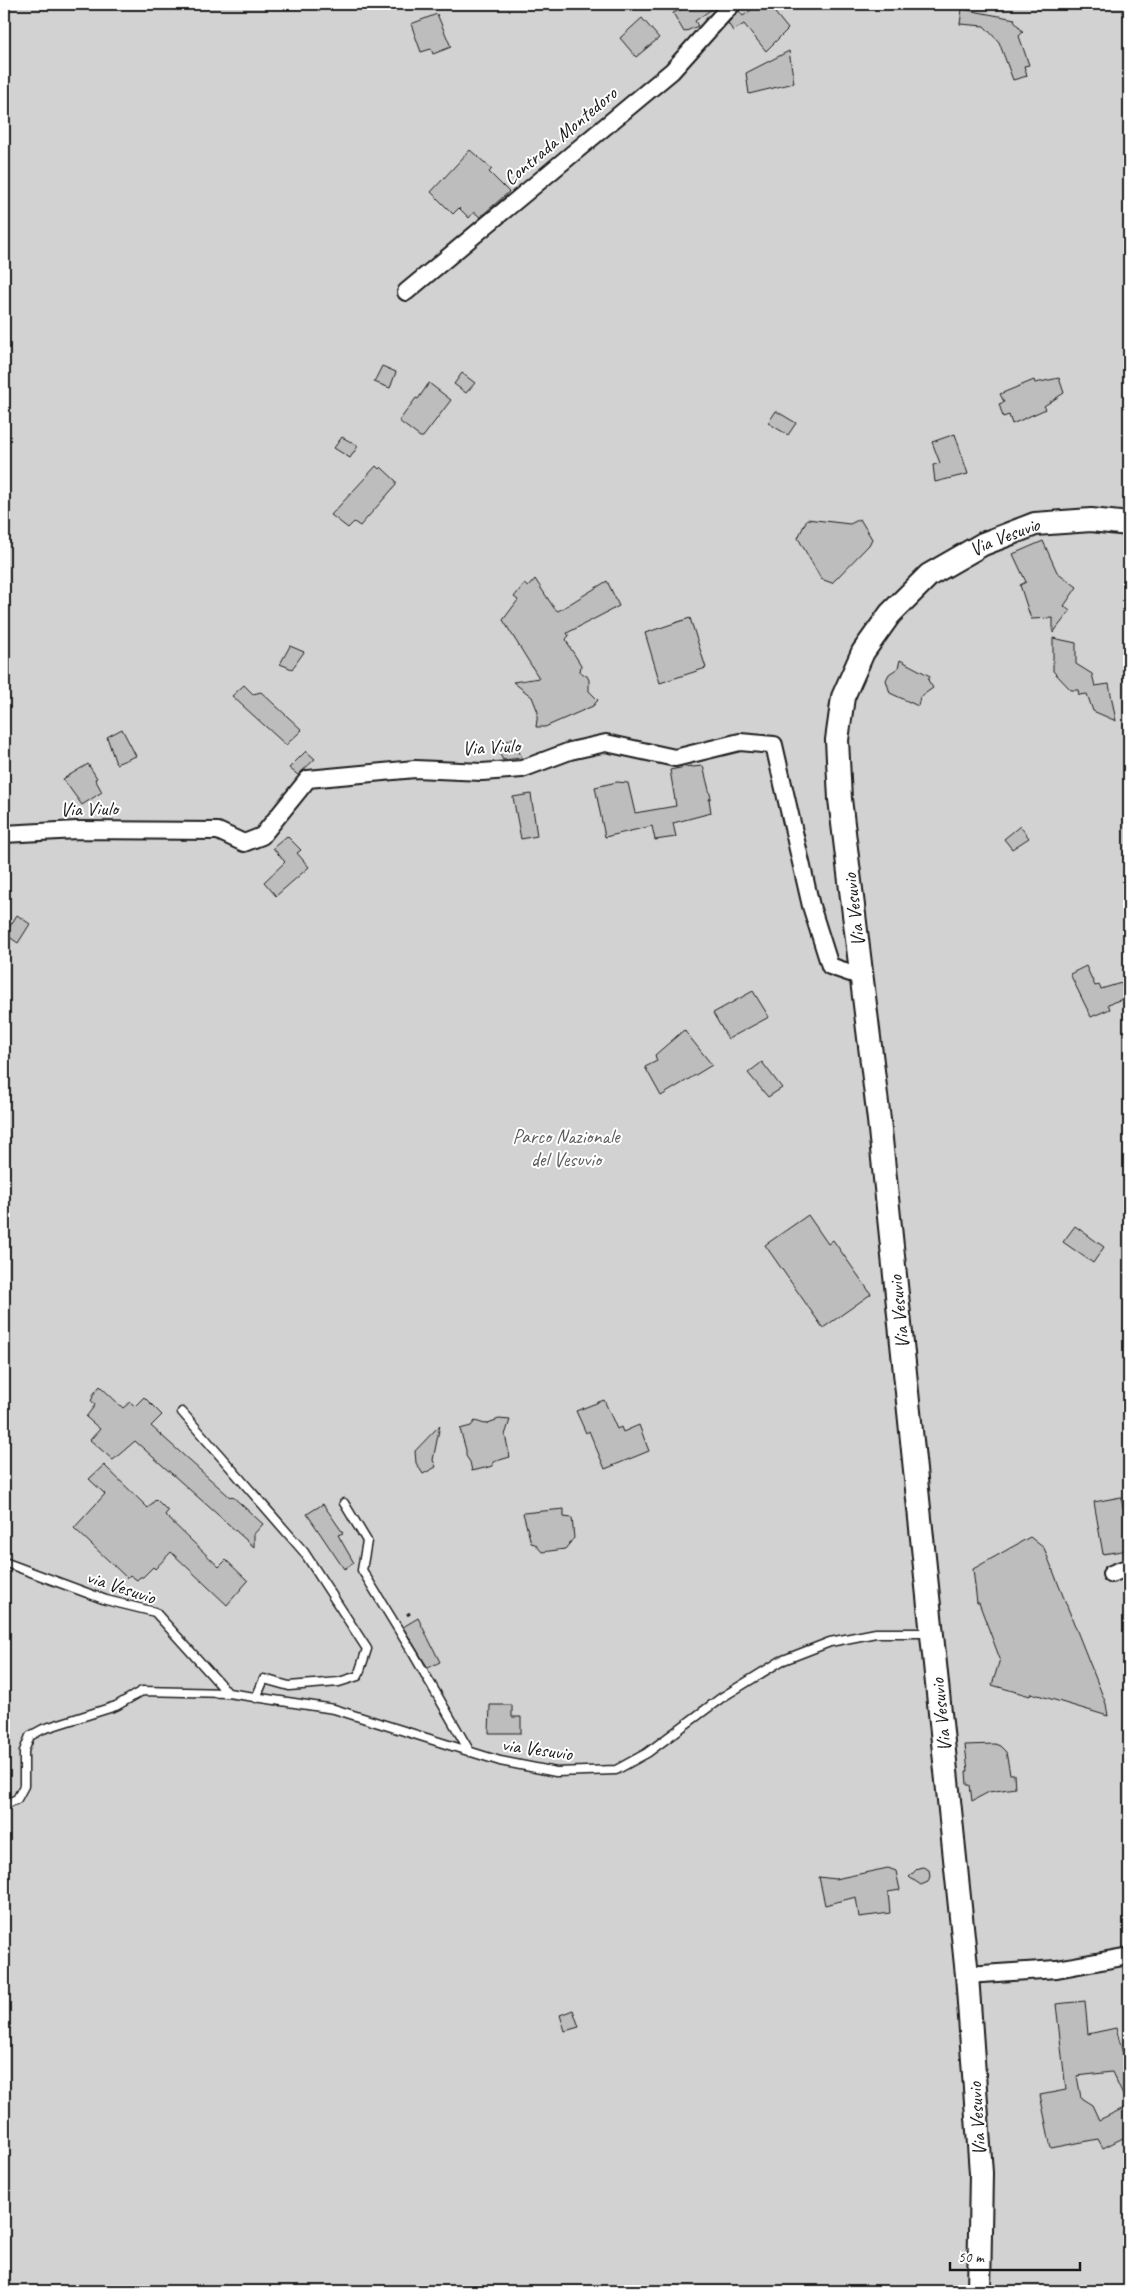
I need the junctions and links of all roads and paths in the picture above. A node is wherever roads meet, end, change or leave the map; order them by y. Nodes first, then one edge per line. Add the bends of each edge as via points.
1 (732, 4) edge
2 (406, 292) dead end
3 (1129, 524) edge
4 (4, 834) edge
5 (862, 977) junction
6 (182, 1412) dead end
7 (344, 1503) dead end
8 (4, 1562) edge
9 (1129, 1567) edge
10 (1110, 1574) dead end
11 (933, 1633) junction
12 (228, 1693) junction
13 (256, 1698) junction
14 (470, 1752) junction
15 (4, 1805) edge
16 (1129, 1956) edge
17 (967, 1975) junction
18 (980, 2291) edge

1 - 2 street, Contrada Montedoro via 672,71
3 - 5 street, Via Vesuvio via 1091,520 1035,524 983,544 929,575 890,614 863,652 843,696 837,740 840,799
4 - 5 street, Via Viulo via 77,830 218,830 244,843 262,836 308,779 415,769 482,772 522,769 570,751 606,743 675,758 740,742 774,745 811,906 830,966
5 - 11 street, Via Vesuvio
6 - 13 lane via 304,1552 367,1650 358,1676 339,1682 289,1686 264,1679
7 - 14 lane via 367,1541 362,1570
8 - 12 lane, via Vesuvio via 106,1600 155,1612
9 - 10 street
11 - 14 lane, via Vesuvio via 876,1633 830,1642 781,1661 721,1698 647,1753 616,1770 556,1772
11 - 17 street, Via Vesuvio
12 - 13 lane, via Vesuvio
12 - 15 lane, via Vesuvio via 142,1691 116,1706 43,1729 30,1736 24,1751 24,1786 17,1799
13 - 14 lane, via Vesuvio via 334,1709
16 - 17 street via 1058,1969
17 - 18 street, Via Vesuvio via 981,2173

